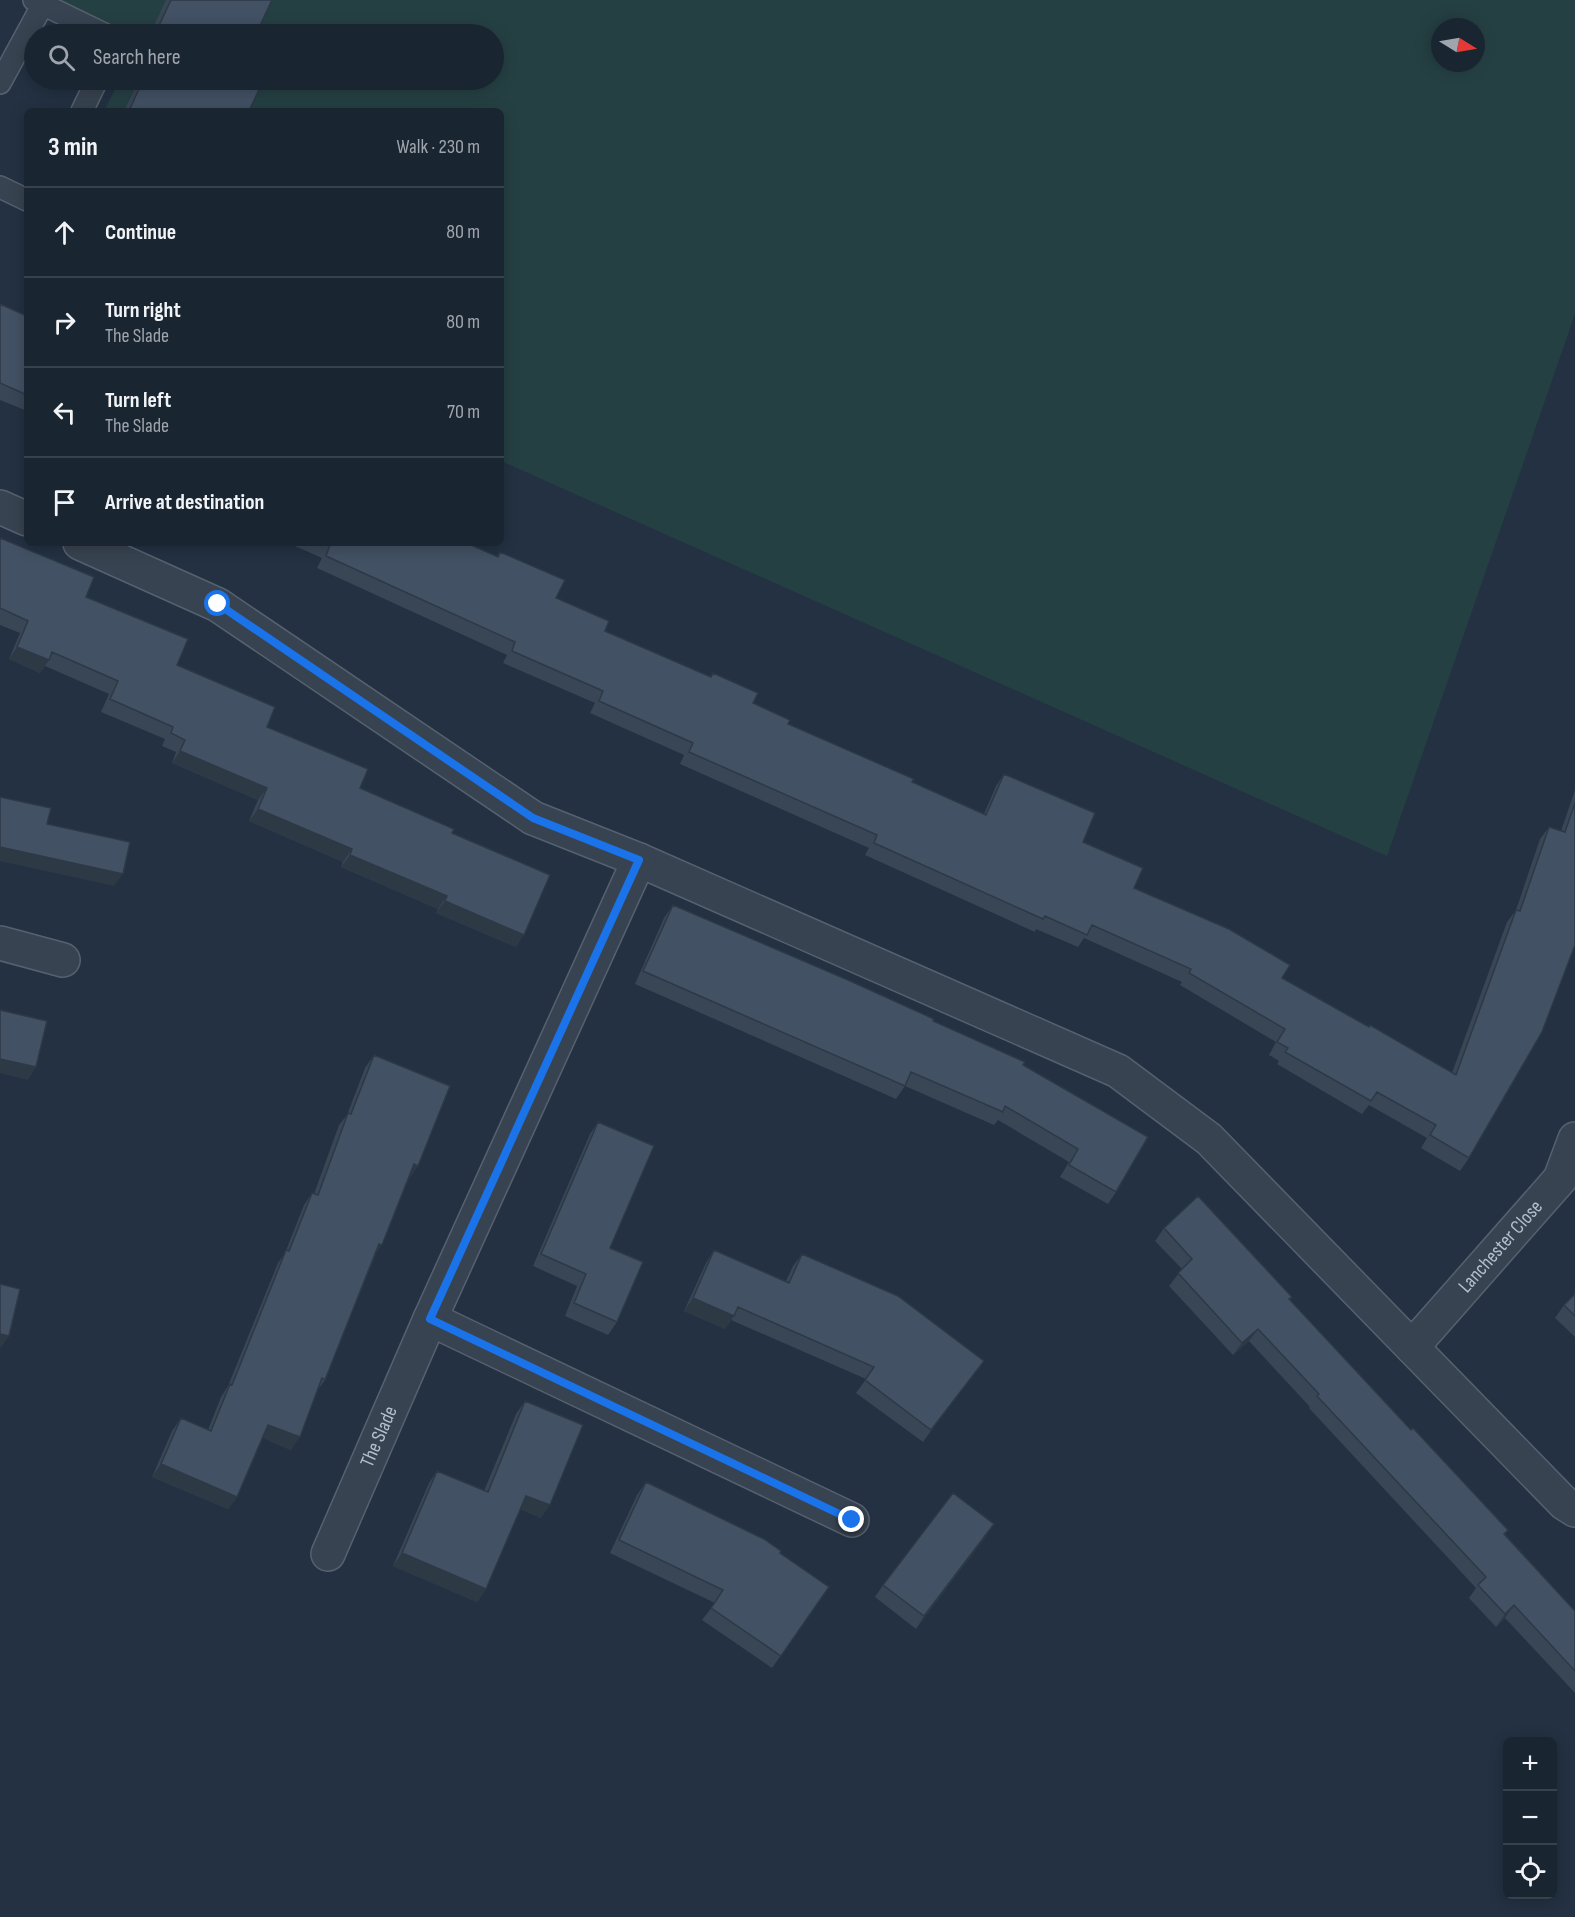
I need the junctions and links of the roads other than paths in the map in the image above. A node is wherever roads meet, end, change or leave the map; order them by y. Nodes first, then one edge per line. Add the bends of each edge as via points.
1 (38, 2) edge
2 (28, 24) edge
3 (83, 24) edge
4 (24, 32) edge
5 (0, 83) edge
6 (92, 90) edge
7 (83, 108) edge
8 (0, 188) edge
9 (24, 199) edge
10 (0, 507) edge
11 (24, 518) edge
12 (87, 546) edge
13 (639, 860) junction
14 (0, 943) edge
15 (63, 960) dead end
16 (1575, 1139) edge
17 (430, 1319) junction
18 (1412, 1347) junction
19 (1575, 1509) edge
20 (852, 1520) dead end
21 (328, 1554) dead end

1 - 2 lane
1 - 3 lane
4 - 5 lane
6 - 7 lane
8 - 9 lane
10 - 11 street
12 - 13 street via 218,604 533,818
13 - 17 street, The Slade
13 - 18 street via 1118,1071 1209,1139
14 - 15 street
16 - 18 street, Lanchester Close via 1560,1179
17 - 20 street
17 - 21 street, The Slade
18 - 19 street via 1564,1503

